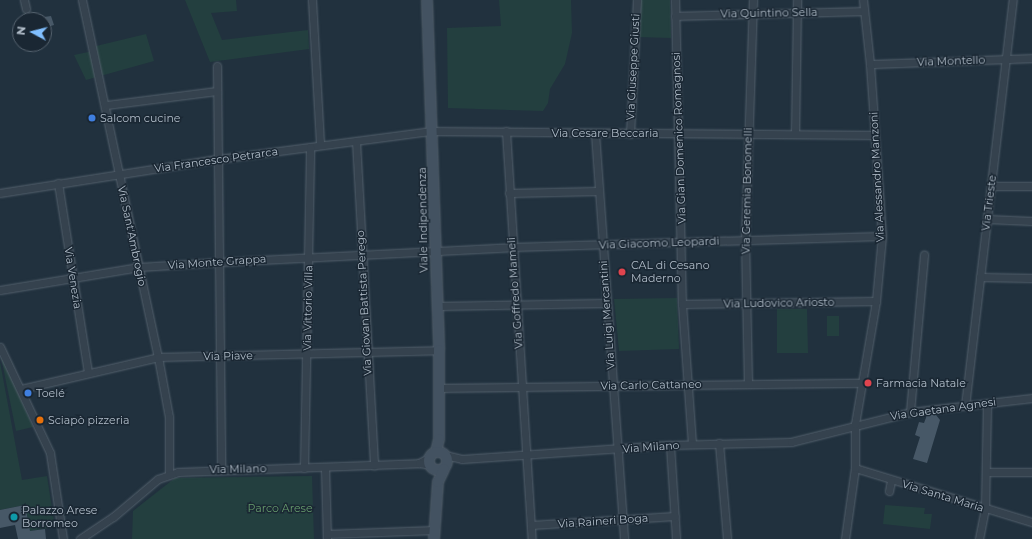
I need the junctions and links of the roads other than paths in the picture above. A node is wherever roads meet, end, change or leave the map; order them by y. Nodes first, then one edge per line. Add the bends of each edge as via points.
1 (24, 0) edge
2 (82, 0) edge
3 (312, 0) edge
4 (427, 0) edge
5 (637, 0) edge
6 (675, 0) edge
7 (753, 0) edge
8 (797, 0) edge
9 (862, 0) edge
10 (1013, 0) edge
11 (26, 9) dead end
12 (864, 11) junction
13 (752, 13) junction
14 (797, 13) junction
15 (676, 16) junction
16 (1032, 58) edge
17 (1006, 60) junction
18 (870, 64) junction
19 (217, 66) dead end
20 (217, 90) junction
21 (106, 104) junction
22 (432, 131) junction
23 (506, 132) junction
24 (595, 133) junction
25 (679, 133) junction
26 (630, 134) junction
27 (748, 134) junction
28 (795, 134) junction
29 (874, 135) junction
30 (356, 141) junction
31 (320, 145) junction
32 (310, 147) junction
33 (218, 159) junction
34 (119, 173) junction
35 (58, 183) junction
36 (992, 186) junction
37 (1032, 186) edge
38 (598, 191) junction
39 (0, 192) edge
40 (509, 193) junction
41 (987, 219) junction
42 (1032, 221) edge
43 (882, 236) junction
44 (745, 241) junction
45 (682, 242) junction
46 (602, 245) junction
47 (512, 246) junction
48 (436, 250) junction
49 (362, 255) junction
50 (924, 255) dead end
51 (309, 257) junction
52 (220, 262) junction
53 (139, 267) junction
54 (980, 277) junction
55 (73, 278) junction
56 (1032, 278) edge
57 (0, 290) edge
58 (876, 301) junction
59 (606, 303) junction
60 (746, 303) junction
61 (682, 304) junction
62 (437, 306) junction
63 (516, 306) junction
64 (0, 348) edge
65 (439, 350) junction
66 (366, 353) junction
67 (306, 354) junction
68 (219, 356) junction
69 (158, 357) junction
70 (88, 373) junction
71 (748, 383) junction
72 (863, 383) junction
73 (688, 384) junction
74 (612, 386) junction
75 (521, 387) junction
76 (439, 388) junction
77 (20, 389) junction
78 (1032, 398) edge
79 (987, 403) junction
80 (965, 406) junction
81 (910, 412) junction
82 (855, 424) junction
83 (719, 443) junction
84 (692, 444) junction
85 (670, 445) junction
86 (617, 449) junction
87 (526, 455) junction
88 (438, 460) junction
89 (374, 466) junction
90 (304, 468) junction
91 (325, 468) junction
92 (855, 468) junction
93 (221, 469) junction
94 (987, 472) junction
95 (1032, 472) edge
96 (169, 474) junction
97 (891, 481) junction
98 (890, 491) dead end
99 (985, 509) junction
100 (675, 516) junction
101 (622, 520) junction
102 (1032, 522) edge
103 (60, 525) junction
104 (531, 525) junction
105 (434, 534) edge
106 (327, 536) edge
107 (59, 539) edge
108 (63, 539) edge
109 (80, 539) edge
110 (532, 539) edge
111 (624, 539) edge
112 (676, 539) edge
113 (727, 539) edge
114 (845, 539) edge
115 (979, 539) edge

1 - 11 street
2 - 21 street, Via Sant'Ambrogio
3 - 31 street
4 - 22 street, Viale Indipendenza
5 - 26 street, Via Giuseppe Giusti
6 - 15 street, Via Gian Domenico Romagnosi
7 - 13 street, Via Geremia Bonomelli
8 - 14 street
9 - 12 street, Via Alessandro Manzoni
10 - 17 street, Via Trieste
12 - 14 street, Via Quintino Sella
12 - 18 street, Via Alessandro Manzoni
13 - 14 street, Via Quintino Sella
13 - 15 street, Via Quintino Sella
13 - 27 street, Via Geremia Bonomelli
14 - 28 street
15 - 25 street, Via Gian Domenico Romagnosi
16 - 17 street, Via Montello
17 - 18 street, Via Montello
17 - 36 street, Via Trieste
18 - 29 street, Via Alessandro Manzoni
19 - 20 street
20 - 21 street
20 - 33 street
21 - 34 street, Via Sant'Ambrogio
22 - 23 street, Via Cesare Beccaria
22 - 30 street, Via Francesco Petrarca
22 - 48 street, Viale Indipendenza
23 - 24 street, Via Cesare Beccaria
23 - 40 street, Via Goffredo Mameli
24 - 26 street, Via Cesare Beccaria
24 - 38 street, Via Luigi Mercantini
25 - 26 street, Via Cesare Beccaria
25 - 27 street, Via Cesare Beccaria
25 - 45 street, Via Gian Domenico Romagnosi
27 - 28 street, Via Cesare Beccaria
27 - 44 street, Via Geremia Bonomelli
28 - 29 street, Via Cesare Beccaria
29 - 43 street, Via Alessandro Manzoni
30 - 31 street, Via Francesco Petrarca
30 - 49 street, Via Giovan Battista Perego
31 - 32 street, Via Francesco Petrarca
32 - 33 street, Via Francesco Petrarca
32 - 51 street, Via Vittorio Villa
33 - 34 street, Via Francesco Petrarca
33 - 52 street
34 - 35 street, Via Francesco Petrarca
34 - 53 street, Via Sant'Ambrogio
35 - 39 street, Via Francesco Petrarca
35 - 55 street, Via Venezia
36 - 37 street
36 - 41 street, Via Trieste
38 - 40 street
38 - 46 street, Via Luigi Mercantini
40 - 47 street, Via Goffredo Mameli
41 - 42 street
41 - 54 street, Via Trieste
43 - 44 street, Via Giacomo Leopardi
43 - 58 street, Via Alessandro Manzoni
44 - 45 street, Via Giacomo Leopardi
44 - 60 street, Via Geremia Bonomelli
45 - 46 street, Via Giacomo Leopardi
45 - 61 street, Via Gian Domenico Romagnosi
46 - 47 street, Via Giacomo Leopardi
46 - 59 street, Via Luigi Mercantini
47 - 48 street, Via Giacomo Leopardi
47 - 63 street, Via Goffredo Mameli
48 - 49 street, Via Monte Grappa
48 - 62 street, Viale Indipendenza
49 - 51 street, Via Monte Grappa
49 - 66 street, Via Giovan Battista Perego
50 - 81 street
51 - 52 street, Via Monte Grappa
51 - 67 street, Via Vittorio Villa
52 - 53 street, Via Monte Grappa
52 - 68 street
53 - 55 street, Via Monte Grappa
53 - 69 street, Via Sant'Ambrogio
54 - 56 street
54 - 80 street, Via Trieste
55 - 57 street, Via Monte Grappa
55 - 70 street, Via Venezia
58 - 60 street, Via Ludovico Ariosto
58 - 72 street, Via Alessandro Manzoni
59 - 63 street
59 - 74 street, Via Luigi Mercantini
60 - 61 street, Via Ludovico Ariosto
60 - 71 street, Via Geremia Bonomelli
61 - 73 street, Via Gian Domenico Romagnosi
62 - 63 street
62 - 65 street, Viale Indipendenza
63 - 75 street, Via Goffredo Mameli
64 - 77 street
65 - 66 street, Via Piave
65 - 76 street, Viale Indipendenza
66 - 67 street, Via Piave
66 - 89 street, Via Giovan Battista Perego
67 - 68 street, Via Piave
67 - 90 street, Via Vittorio Villa
68 - 69 street, Via Piave
68 - 93 street
69 - 70 street, Via Piave
69 - 96 street, Via Sant'Ambrogio via 169,417
70 - 77 street, Via Piave
71 - 72 street, Via Carlo Cattaneo
71 - 73 street, Via Carlo Cattaneo
72 - 82 street, Via Alessandro Manzoni
73 - 74 street, Via Carlo Cattaneo
73 - 84 street, Via Gian Domenico Romagnosi
74 - 75 street, Via Carlo Cattaneo
74 - 86 street, Via Luigi Mercantini
75 - 76 street, Via Carlo Cattaneo
75 - 87 street, Via Goffredo Mameli
76 - 88 street, Viale Indipendenza
77 - 103 street via 50,453
78 - 79 street, Via Gaetana Agnesi
79 - 80 street, Via Gaetana Agnesi
79 - 94 street
80 - 81 street, Via Gaetana Agnesi
81 - 82 street, Via Gaetana Agnesi
82 - 83 street, Via Milano via 843,431 796,441
82 - 92 street, Via Alessandro Manzoni
83 - 84 street, Via Milano
83 - 113 street
84 - 85 street, Via Milano
85 - 86 street, Via Milano
85 - 100 street
86 - 87 street, Via Milano
86 - 101 street, Via Luigi Mercantini
87 - 88 street, Via Milano
87 - 104 street, Via Goffredo Mameli
88 - 89 street, Via Milano
88 - 105 street
89 - 91 street, Via Milano
90 - 91 street, Via Milano
90 - 93 street, Via Milano
91 - 106 street
92 - 97 street, Via Santa Maria
92 - 114 street, Via Alessandro Manzoni
93 - 96 street, Via Milano
94 - 95 street
94 - 99 street
96 - 109 street, Via Milano via 158,479 113,518
97 - 98 street
97 - 99 street, Via Santa Maria
99 - 102 street, Via Santa Maria
99 - 115 street
100 - 101 street, Via Raineri Boga
100 - 112 street
101 - 104 street, Via Raineri Boga
101 - 111 street, Via Luigi Mercantini
103 - 107 street
103 - 108 street
104 - 110 street, Via Goffredo Mameli
105 - 106 street

